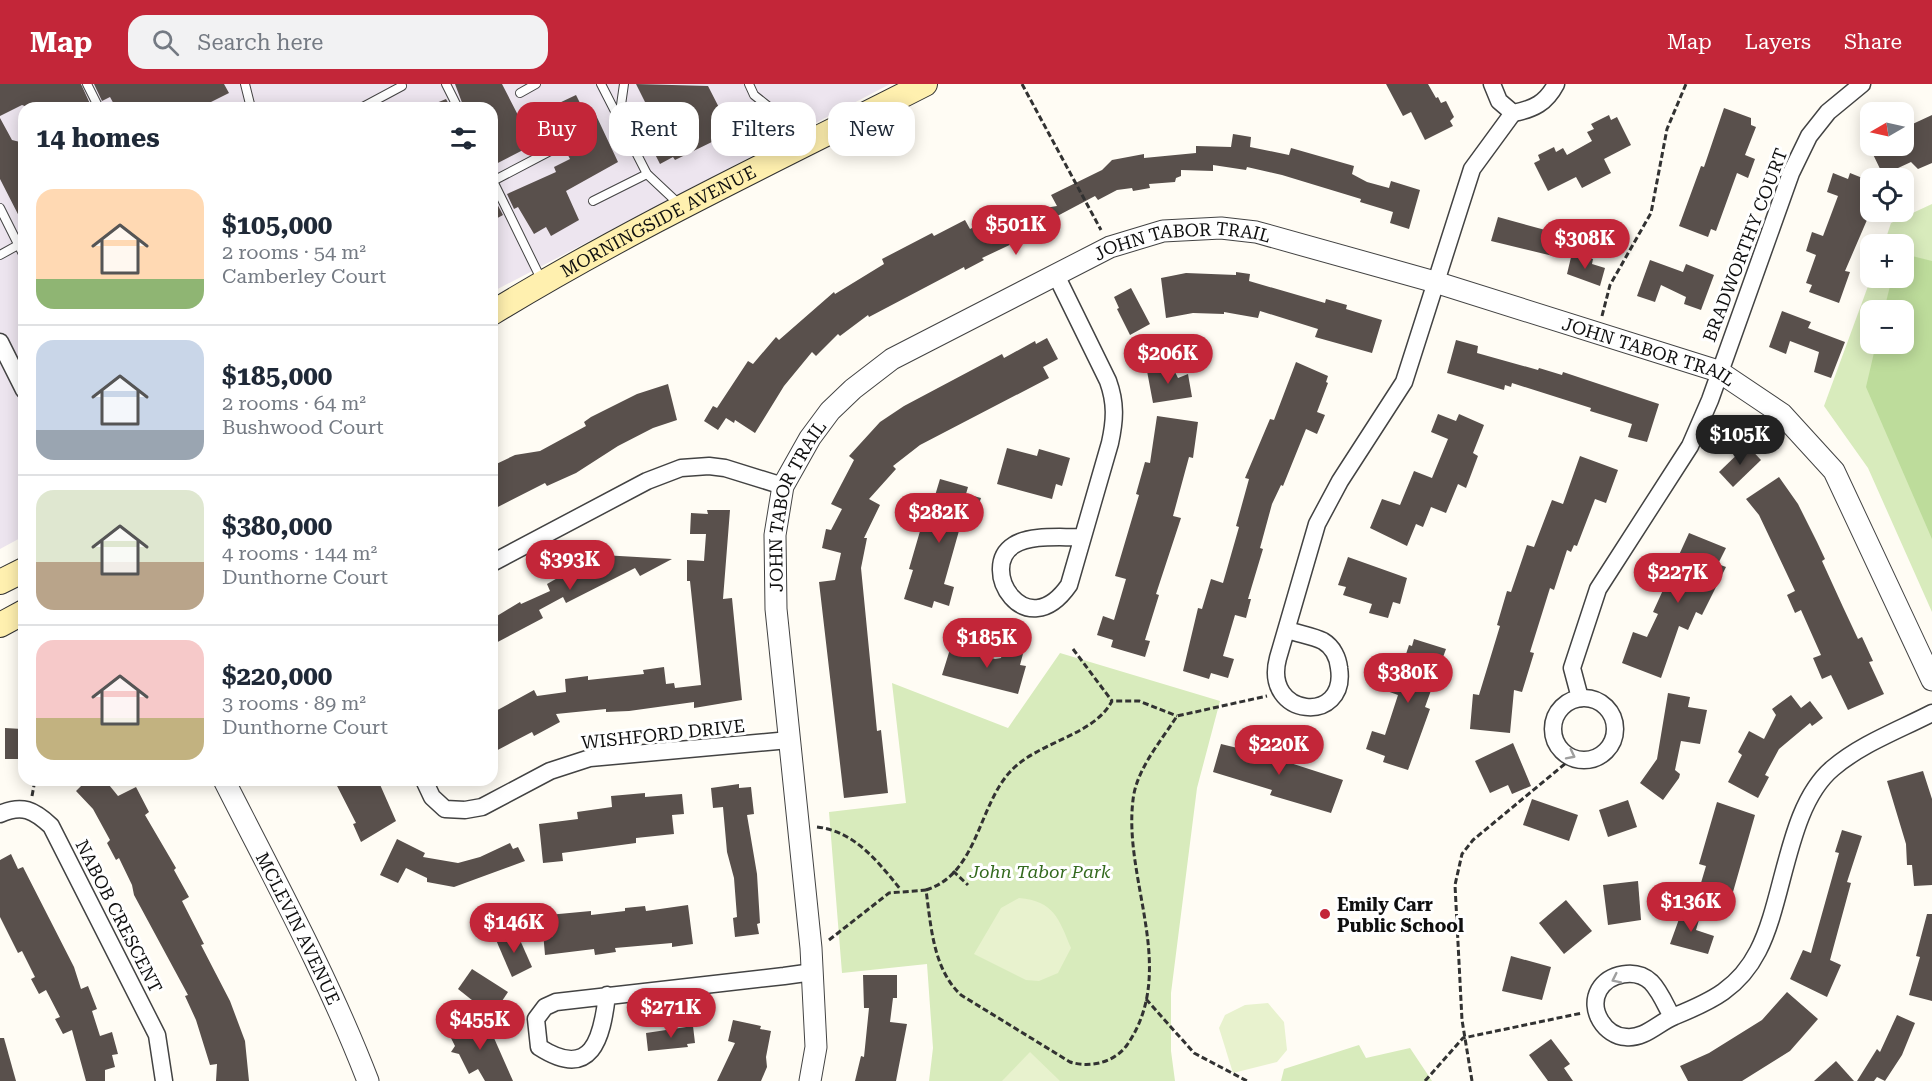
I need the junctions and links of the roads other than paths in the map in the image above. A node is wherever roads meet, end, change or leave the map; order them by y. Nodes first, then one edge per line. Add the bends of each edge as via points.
1 (87, 84) edge
2 (245, 84) edge
3 (446, 84) edge
4 (536, 84) edge
5 (601, 84) edge
6 (624, 84) edge
7 (749, 84) edge
8 (925, 84) edge
9 (1492, 84) edge
10 (1556, 84) edge
11 (1862, 84) edge
12 (402, 86) dead end
13 (520, 93) dead end
14 (96, 102) edge
15 (250, 102) edge
16 (373, 102) edge
17 (455, 102) edge
18 (610, 102) edge
19 (621, 102) edge
20 (763, 102) edge
21 (1513, 112) junction
22 (816, 139) edge
23 (540, 156) edge
24 (637, 156) edge
25 (783, 156) edge
26 (646, 174) junction
27 (498, 177) edge
28 (498, 190) edge
29 (593, 201) dead end
30 (682, 207) junction
31 (0, 208) edge
32 (18, 245) joint
33 (0, 255) edge
34 (1056, 274) junction
35 (543, 282) junction
36 (1435, 282) junction
37 (498, 309) edge
38 (0, 342) edge
39 (1718, 371) junction
40 (18, 378) edge
41 (783, 486) junction
42 (1082, 537) junction
43 (498, 560) edge
44 (18, 573) edge
45 (0, 582) edge
46 (18, 615) edge
47 (0, 625) edge
48 (1287, 630) junction
49 (1932, 680) edge
50 (1580, 698) junction
51 (1932, 713) edge
52 (789, 740) junction
53 (227, 786) edge
54 (427, 786) edge
55 (0, 814) edge
56 (813, 972) junction
57 (607, 995) junction
58 (1672, 1017) junction
59 (164, 1081) edge
60 (368, 1081) edge
61 (810, 1081) edge

1 - 14 lane
2 - 15 lane
3 - 17 lane
4 - 13 lane
5 - 18 lane
6 - 19 lane
7 - 20 lane
8 - 22 main road, MORNINGSIDE AVENUE
9 - 21 street via 1498,100
10 - 21 street via 1549,97 1532,109
11 - 39 street, BRADWORTHY COURT via 1828,112 1809,136 1791,173
12 - 16 lane
21 - 36 street via 1472,169
23 - 27 lane
24 - 26 lane
25 - 30 main road, MORNINGSIDE AVENUE
26 - 29 lane
26 - 30 lane
28 - 35 lane
30 - 35 main road, MORNINGSIDE AVENUE
31 - 32 lane
32 - 33 lane
34 - 36 street, JOHN TABOR TRAIL via 1110,247 1162,231 1221,228 1256,232
34 - 41 street, JOHN TABOR TRAIL via 892,359 853,389 810,438
34 - 42 street via 1115,398 1110,443
35 - 37 main road, MORNINGSIDE AVENUE
36 - 39 street, JOHN TABOR TRAIL
36 - 48 street via 1404,382 1317,524
38 - 40 street
39 - 49 street, JOHN TABOR TRAIL via 1782,414 1834,471
39 - 50 street, BRADWORTHY COURT via 1690,446 1592,601 1572,668
41 - 43 street via 725,468 681,468
41 - 52 street, JOHN TABOR TRAIL via 774,571
42 - 42 street via 1024,541 1009,549 1002,577 1010,596 1028,607 1042,608 1055,602 1069,585
44 - 45 main road
46 - 47 main road
48 - 48 street via 1276,664 1281,693 1294,704 1320,706 1333,698 1340,681 1338,662 1330,646
50 -> 50 street via 1566,703 1554,721 1556,743 1572,758 1584,760 1601,755 1610,747 1616,730 1608,707 1592,698
51 - 58 street via 1853,753 1821,780 1810,796 1762,943 1747,973 1706,1003
52 - 54 street, WISHFORD DRIVE via 590,758 550,771 482,807 465,810 445,809
52 - 56 street, JOHN TABOR TRAIL
53 - 60 street, MCLEVIN AVENUE via 296,921
55 - 59 street, NABOB CRESCENT via 21,807 34,811 51,826 157,1035
56 - 57 street
56 - 61 street, JOHN TABOR TRAIL via 816,1047
57 - 57 street via 545,1007 536,1019 539,1047 557,1059 576,1060 594,1050 601,1034
58 -> 58 street via 1650,982 1629,973 1611,979 1599,991 1596,1010 1601,1023 1612,1034 1627,1038 1643,1034

